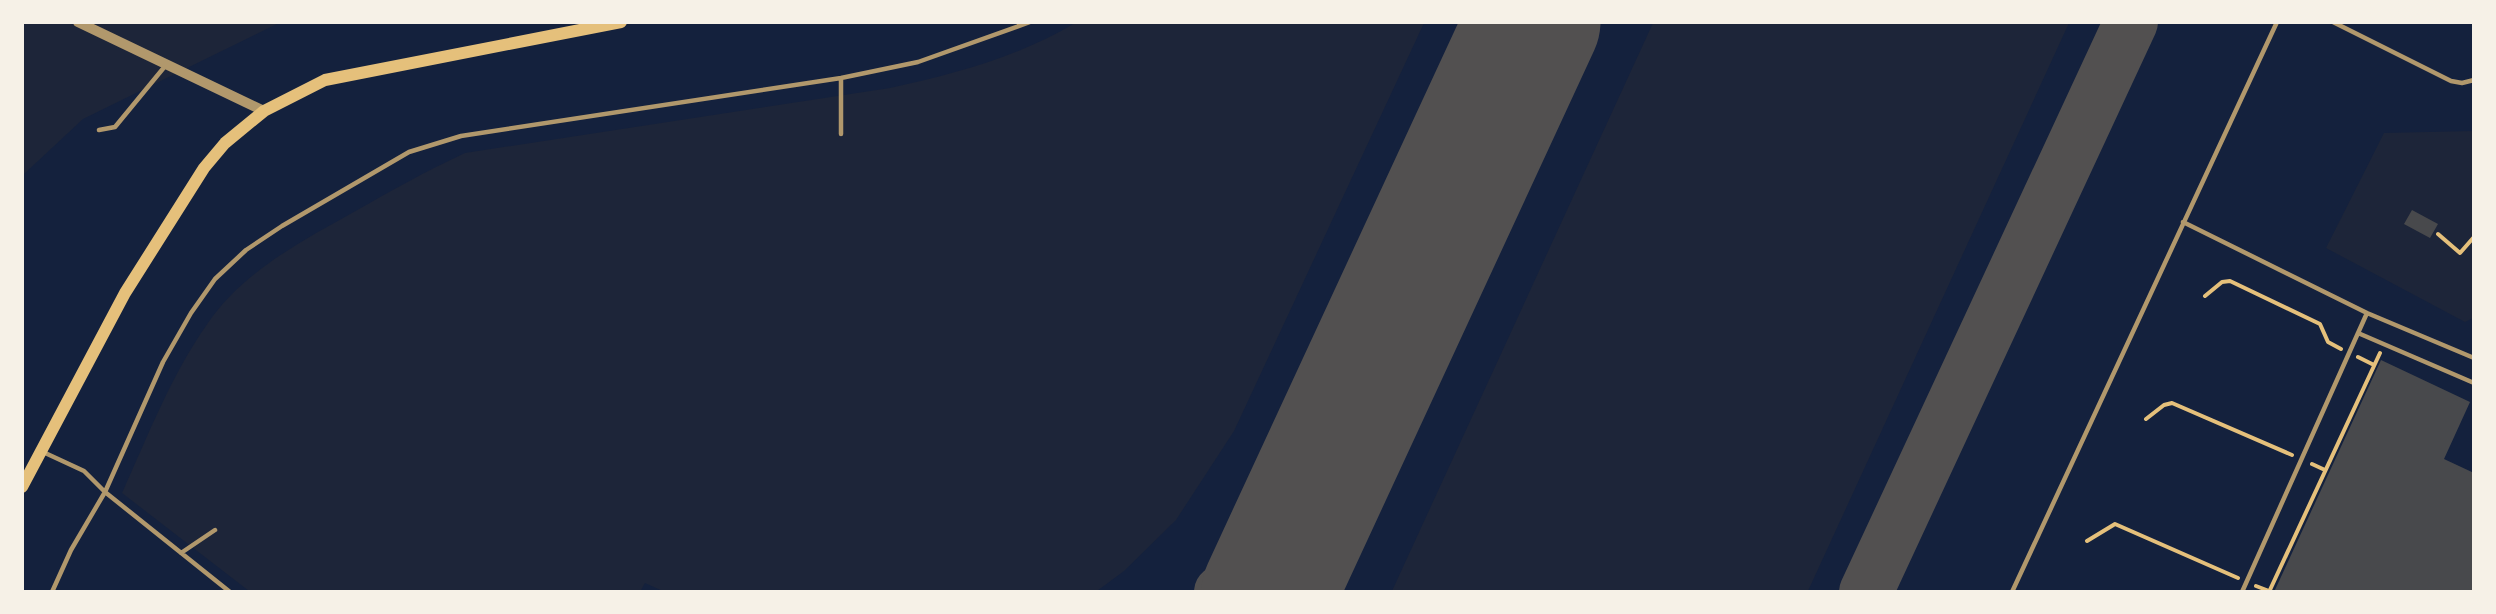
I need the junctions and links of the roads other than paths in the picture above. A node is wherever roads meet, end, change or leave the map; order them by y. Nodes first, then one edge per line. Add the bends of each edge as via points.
1 (78, 22) edge
2 (621, 22) edge
3 (1030, 22) edge
4 (2277, 22) edge
5 (2333, 22) edge
6 (166, 64) junction
7 (841, 78) junction
8 (2474, 80) edge
9 (264, 111) junction
10 (99, 130) dead end
11 (841, 134) dead end
12 (2183, 222) junction
13 (2367, 314) junction
14 (2358, 333) junction
15 (2474, 358) edge
16 (2474, 383) edge
17 (41, 451) junction
18 (22, 487) edge
19 (105, 492) junction
20 (215, 530) dead end
21 (181, 553) junction
22 (52, 591) edge
23 (230, 591) edge
24 (2012, 591) edge
25 (2242, 591) edge

1 - 6 street
2 - 9 main road via 325,81
3 - 7 lane via 918,62
4 - 12 lane
5 - 8 lane via 2451,81
6 - 9 street
6 - 10 lane via 115,127
7 - 11 lane
7 - 19 lane via 506,127 409,152 282,226 246,250 215,279 163,362
9 - 17 main road via 225,143 204,168 125,293
12 - 13 lane
12 - 24 lane
13 - 14 lane
13 - 15 lane
14 - 16 lane
14 - 25 lane
17 - 18 main road
17 - 19 lane via 84,471
19 - 21 lane
19 - 22 lane
20 - 21 lane
21 - 23 lane

